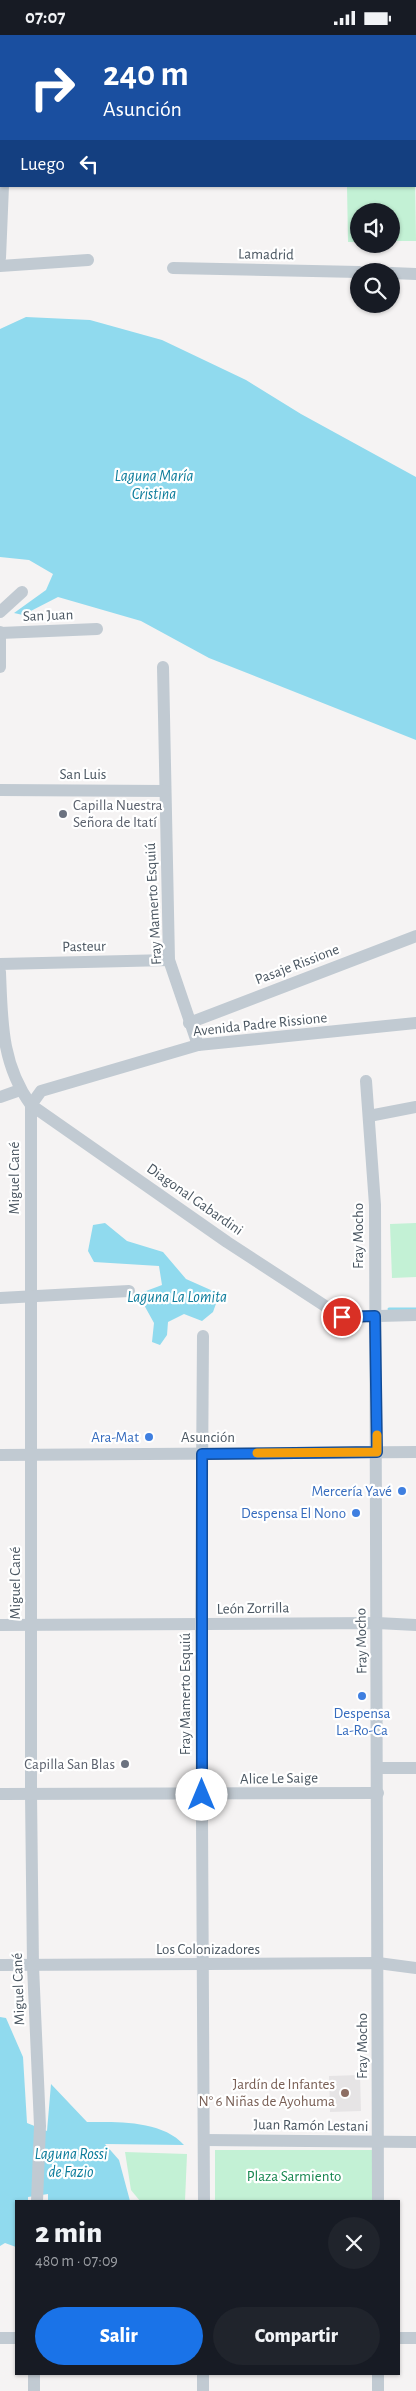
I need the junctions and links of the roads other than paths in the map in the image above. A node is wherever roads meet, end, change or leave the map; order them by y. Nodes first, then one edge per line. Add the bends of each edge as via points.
1 (3, 187) edge
2 (0, 259) edge
3 (88, 260) dead end
4 (0, 266) edge
5 (173, 268) dead end
6 (350, 272) edge
7 (400, 273) edge
8 (416, 274) edge
9 (22, 592) dead end
10 (0, 612) edge
11 (97, 629) dead end
12 (0, 632) edge
13 (0, 667) edge
14 (163, 667) dead end
15 (0, 790) edge
16 (165, 791) junction
17 (416, 936) edge
18 (169, 960) junction
19 (0, 964) edge
20 (0, 972) edge
21 (190, 1023) junction
22 (416, 1023) edge
23 (198, 1045) junction
24 (366, 1081) dead end
25 (20, 1090) junction
26 (0, 1097) edge
27 (31, 1105) junction
28 (416, 1107) edge
29 (369, 1116) junction
30 (129, 1291) dead end
31 (32, 1297) junction
32 (0, 1298) edge
33 (416, 1315) edge
34 (375, 1316) junction
35 (203, 1336) dead end
36 (377, 1452) junction
37 (416, 1452) edge
38 (31, 1454) junction
39 (202, 1454) junction
40 (0, 1455) edge
41 (377, 1623) junction
42 (0, 1625) edge
43 (31, 1625) junction
44 (201, 1625) junction
45 (416, 1625) edge
46 (378, 1768) junction
47 (416, 1768) edge
48 (378, 1793) junction
49 (0, 1794) edge
50 (31, 1794) junction
51 (202, 1795) junction
52 (378, 1963) junction
53 (0, 1965) edge
54 (33, 1966) junction
55 (204, 1966) junction
56 (416, 1968) edge
57 (205, 2140) junction
58 (379, 2142) junction
59 (416, 2142) edge
60 (38, 2200) edge
61 (204, 2200) edge
62 (378, 2200) edge
63 (0, 2338) edge
64 (15, 2338) edge
65 (400, 2338) edge
66 (416, 2338) edge
67 (34, 2375) edge
68 (203, 2375) edge
69 (378, 2375) edge
70 (34, 2391) edge
71 (203, 2391) edge
72 (378, 2391) edge

1 - 2 street
3 - 4 street
5 - 6 street, Lamadrid
7 - 8 street
9 - 10 street, San Juan
11 - 12 street, San Juan
12 - 13 street
14 - 16 street, Fray Mamerto Esquiú
15 - 16 street, San Luis
16 - 18 street, Fray Mamerto Esquiú
17 - 21 street, Pasaje Rissione
18 - 19 street, Pasteur
18 - 21 street, Fray Mamerto Esquiú
20 - 25 street via 2,1035
21 - 23 street, Fray Mamerto Esquiú
22 - 23 street, Avenida Padre Rissione
23 - 27 street, Avenida Padre Rissione via 41,1091
24 - 29 street, Fray Mocho
25 - 26 street
25 - 27 street
27 - 31 street, Miguel Cané
27 - 34 street, Diagonal Gabardini via 227,1242 342,1317
28 - 29 street
29 - 34 street, Fray Mocho via 375,1205
30 - 31 street
31 - 32 street
31 - 38 street, Miguel Cané
33 - 34 street
34 - 36 street, Fray Mocho
35 - 39 street, Fray Mamerto Esquiú
36 - 37 street, Asunción
36 - 39 street, Asunción
36 - 41 street, Fray Mocho
38 - 39 street, Asunción
38 - 40 street, Asunción
38 - 43 street, Miguel Cané
39 - 44 street, Fray Mamerto Esquiú
41 - 44 street, León Zorrilla
41 - 45 street, León Zorrilla
41 - 46 street, Fray Mocho
42 - 43 street, León Zorrilla
43 - 44 street, León Zorrilla
43 - 50 street, Miguel Cané
44 - 51 street, Fray Mamerto Esquiú
46 - 47 street
46 - 48 street, Fray Mocho
48 - 51 street, Alice Le Saige
48 - 52 street, Fray Mocho
49 - 50 street, Alice Le Saige
50 - 51 street, Alice Le Saige
50 - 54 street, Miguel Cané
51 - 55 street, Fray Mamerto Esquiú
52 - 55 street, Los Colonizadores
52 - 56 street, Los Colonizadores
52 - 58 street, Fray Mocho
53 - 54 street, Los Colonizadores
54 - 55 street, Los Colonizadores
54 - 60 street, Miguel Cané via 40,2126
55 - 57 street, Fray Mamerto Esquiú
57 - 58 street, Juan Ramón Lestani
57 - 61 street, Fray Mamerto Esquiú
58 - 59 street, Juan Ramón Lestani
58 - 62 street, Fray Mocho
63 - 64 street
65 - 66 street
67 - 70 street
68 - 71 street
69 - 72 street

